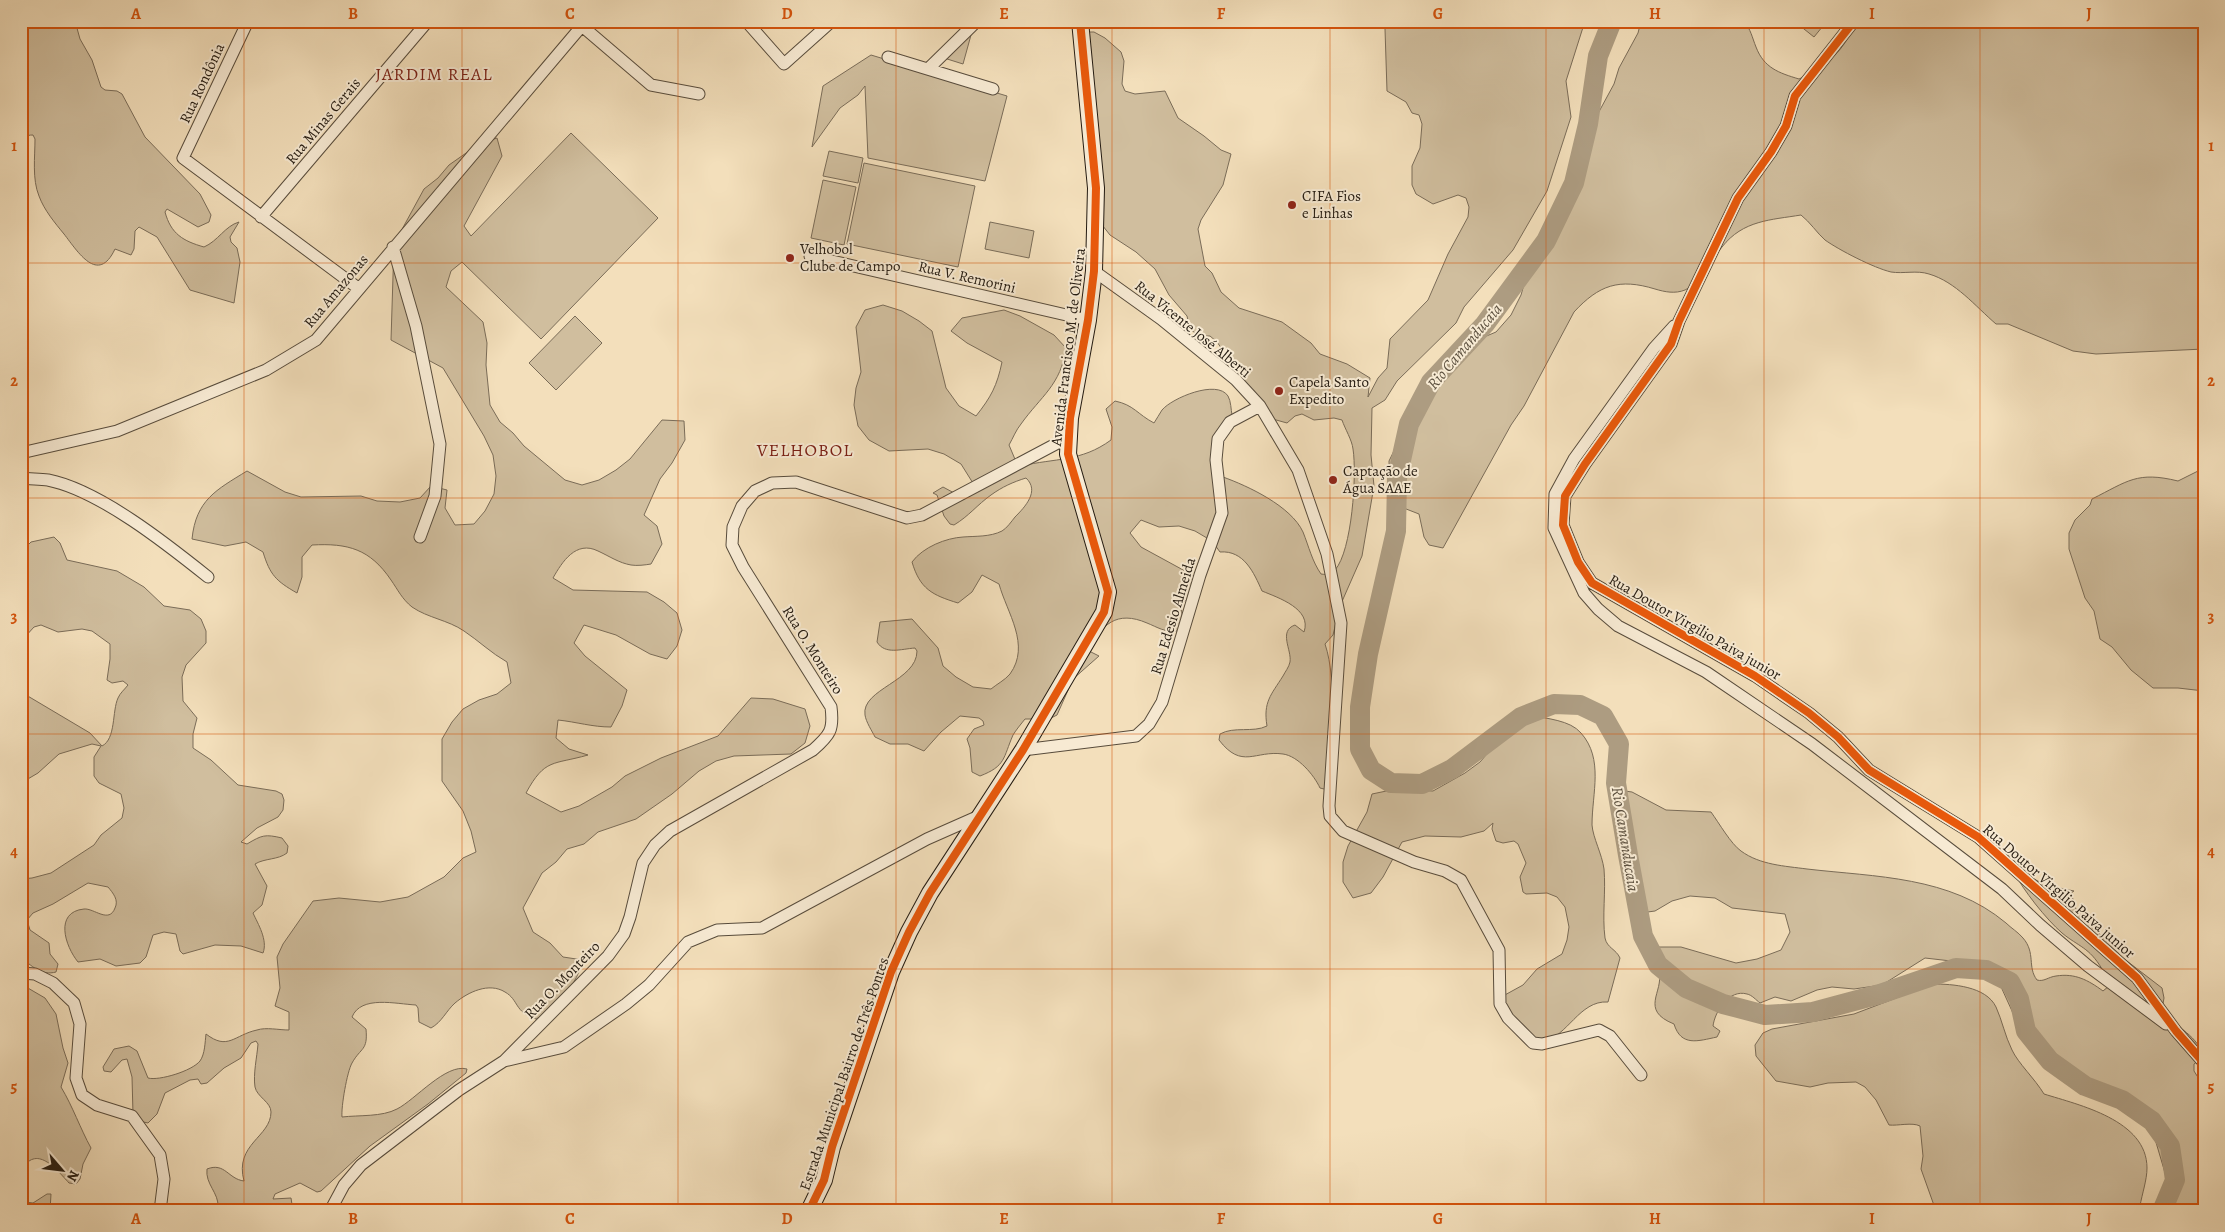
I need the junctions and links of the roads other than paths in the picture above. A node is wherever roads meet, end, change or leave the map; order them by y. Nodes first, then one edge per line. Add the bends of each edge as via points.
1 (248, 21) edge
2 (428, 21) edge
3 (832, 21) edge
4 (977, 21) edge
5 (1080, 21) edge
6 (1854, 21) edge
7 (752, 23) edge
8 (584, 24) edge
9 (888, 57) dead end
10 (928, 69) junction
11 (993, 89) dead end
12 (699, 94) dead end
13 (261, 217) junction
14 (393, 247) junction
15 (810, 256) dead end
16 (1094, 271) junction
17 (358, 288) junction
18 (1088, 320) junction
19 (1679, 320) junction
20 (1260, 406) junction
21 (1069, 437) junction
22 (21, 453) edge
23 (21, 478) edge
24 (420, 537) dead end
25 (208, 577) dead end
26 (1592, 583) junction
27 (1598, 609) junction
28 (1022, 750) junction
29 (979, 816) junction
30 (21, 973) edge
31 (2176, 1031) junction
32 (504, 1061) junction
33 (2204, 1063) edge
34 (1641, 1075) dead end
35 (160, 1211) edge
36 (330, 1211) edge
37 (809, 1211) edge

1 - 13 street, Rua Rondônia via 183,158
2 - 13 street, Rua Minas Gerais
3 - 7 street via 784,64
4 - 10 street
5 - 16 street, Avenida Francisco M. de Oliveira via 1096,188
6 - 19 street, Rua Doutor Virgilio Paiva junior via 1795,96 1786,126 1738,198
8 - 12 street via 651,85
8 - 14 street, Rua Amazonas
9 - 10 street
10 - 11 street
13 - 17 street
14 - 17 street, Rua Amazonas
14 - 24 street via 416,326 440,444 435,496
15 - 18 street, Rua V. Remorini
16 - 18 street, Avenida Francisco M. de Oliveira
16 - 20 street, Rua Vicente José Alberti via 1161,319 1236,380
17 - 22 street, Rua Amazonas via 316,340 266,370 117,431
18 - 21 street, Avenida Francisco M. de Oliveira
19 - 26 street, Rua Doutor Virgilio Paiva junior via 1671,344 1565,496 1563,525 1578,562
19 - 27 street via 1654,348 1574,459 1555,494 1554,528 1584,593
20 - 28 street, Rua Edesio Almeida via 1230,422 1218,439 1216,460 1222,513 1162,702 1149,724 1136,736
20 - 34 street, Rua Vicente José Alberti via 1298,470 1327,554 1341,623 1330,816 1342,831 1414,862 1445,871 1460,880 1499,950 1500,1004 1508,1018 1533,1043 1542,1044 1599,1030 1610,1036
21 - 28 street, Avenida Francisco M. de Oliveira via 1070,462 1108,592 1104,612
21 - 32 street, Rua O. Monteiro via 922,515 907,518 796,482 772,483 756,491 742,506 733,527 732,545 831,707 833,723 828,737 813,750 670,831 655,845 643,863 624,934
23 - 25 street via 49,480 90,495 165,542
26 - 27 street
26 - 31 street, Rua Doutor Virgilio Paiva junior via 1755,676 1809,713 1838,737 1869,770 1978,837 2137,978
27 - 31 street via 1618,626 1706,672 1812,744 2002,889 2088,966
28 - 29 street, Avenida Francisco M. de Oliveira
29 - 32 street via 927,840 762,928 717,930 688,942 649,985 564,1047
29 - 37 street, Estrada Municipal Bairro de Três Pontes via 930,893 890,972 824,1180
30 - 35 street via 35,974 53,983 74,1003 80,1024 76,1078 82,1095 97,1105 132,1116 160,1155 164,1179
31 - 33 street, Rua Doutor Virgilio Paiva junior
32 - 36 street via 459,1090 362,1165 344,1185

